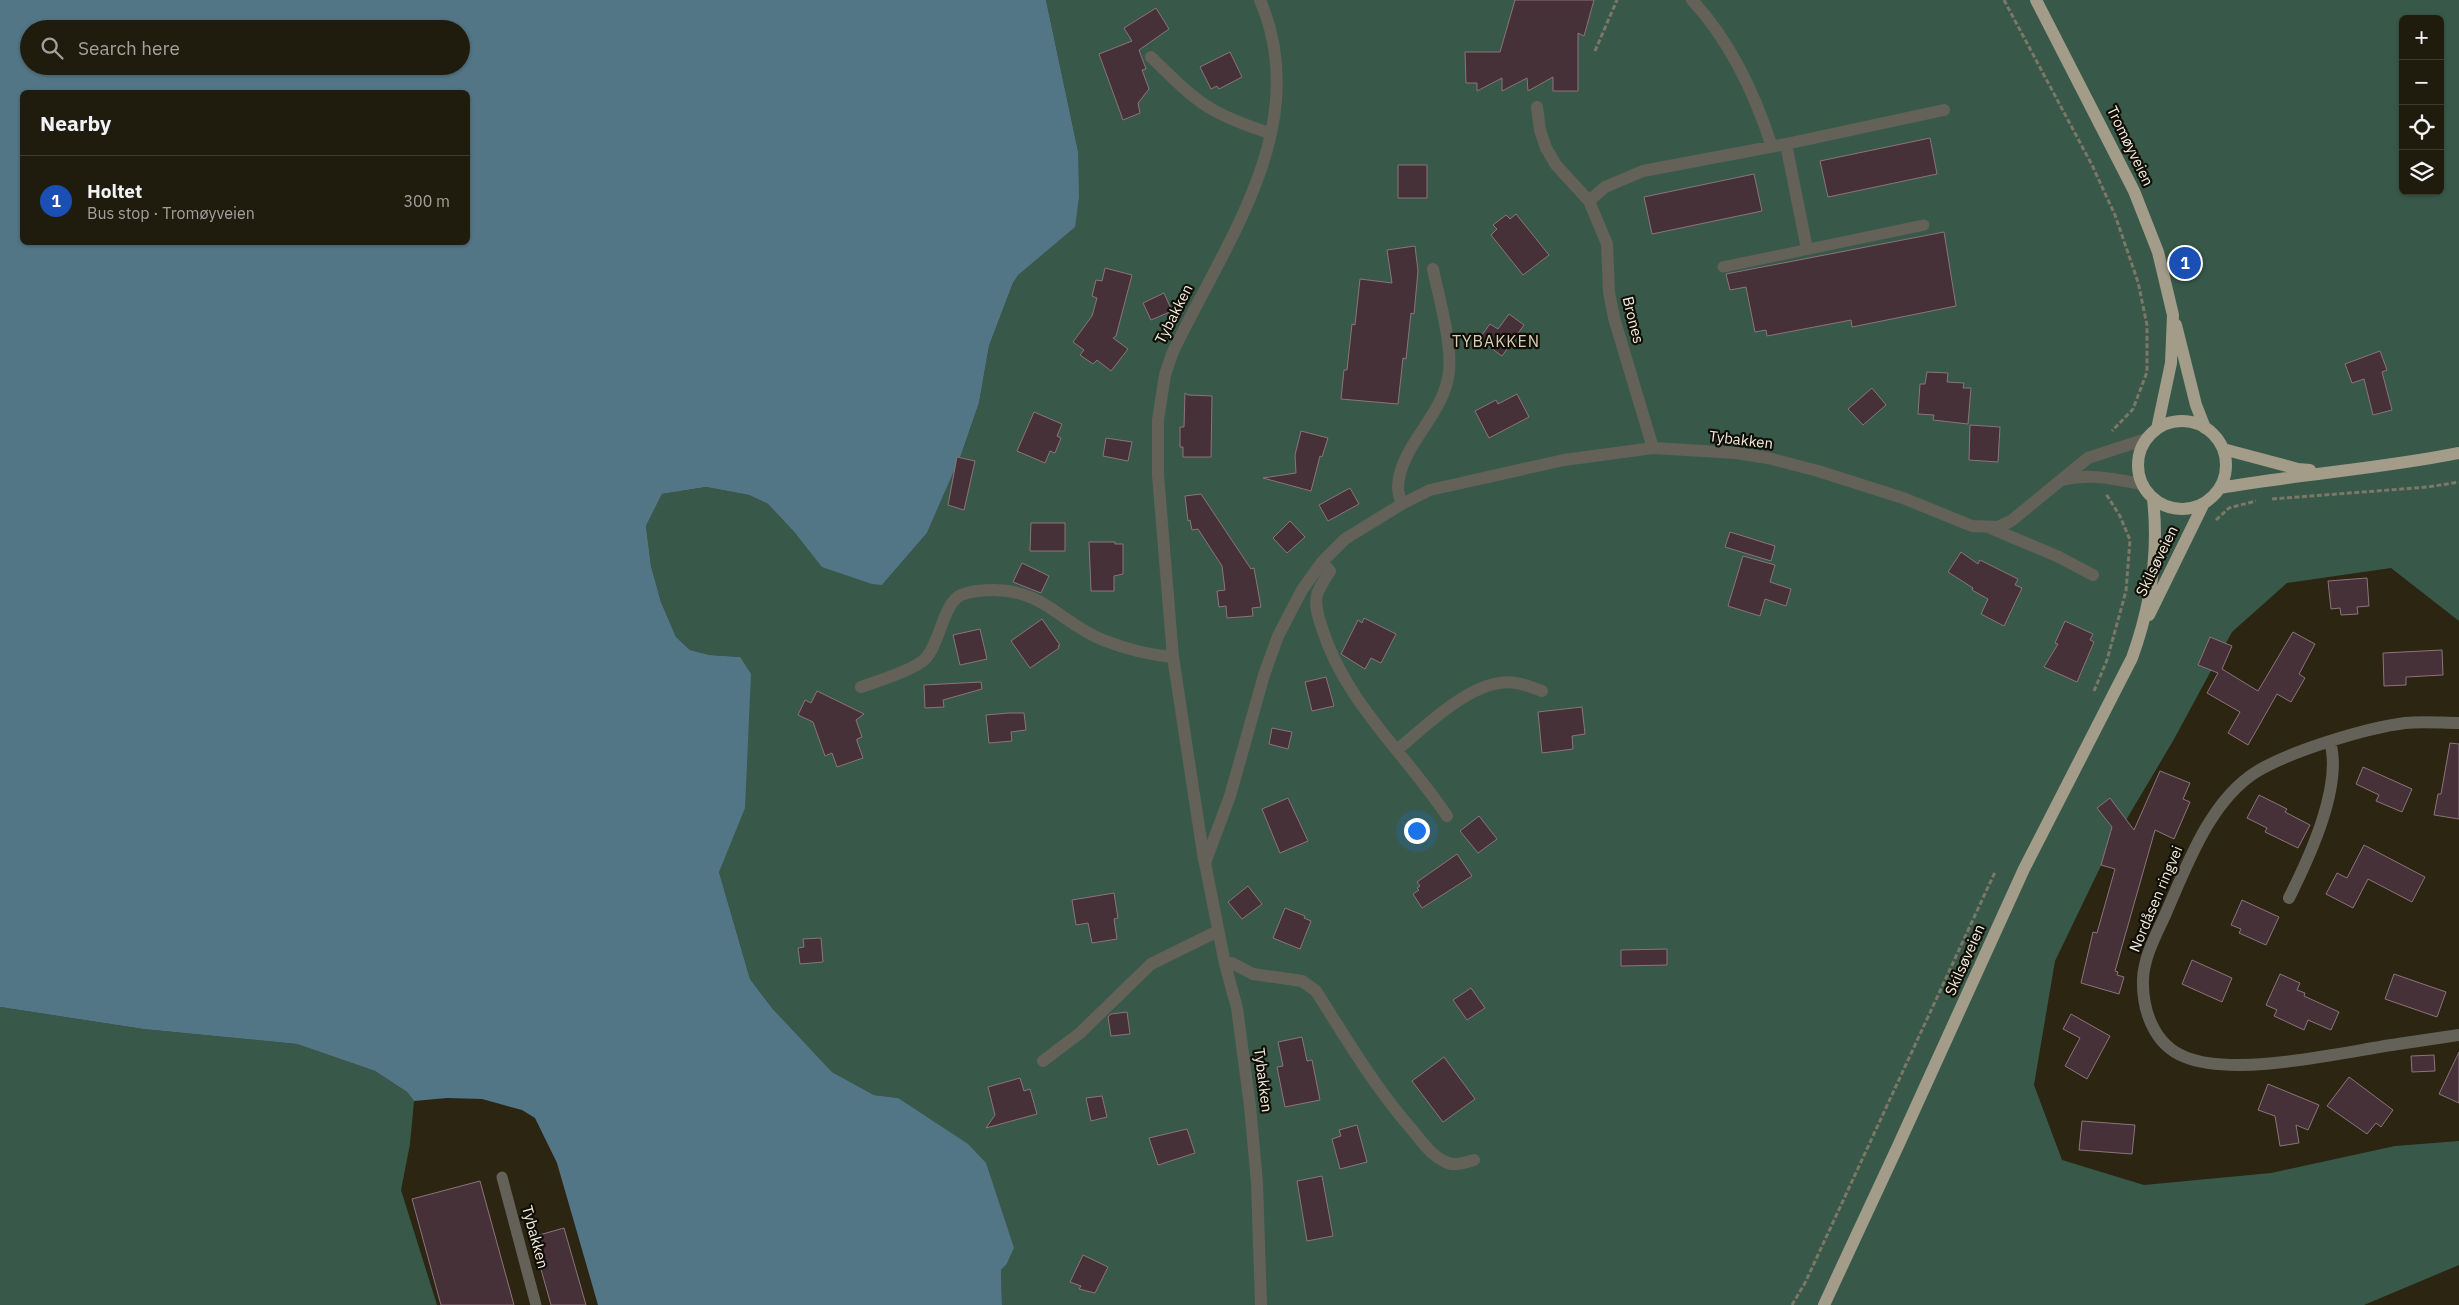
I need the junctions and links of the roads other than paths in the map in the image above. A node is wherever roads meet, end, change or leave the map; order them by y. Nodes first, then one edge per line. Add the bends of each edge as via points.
1 (1260, 0) edge
2 (1692, 0) edge
3 (2036, 0) edge
4 (1151, 57) dead end
5 (1538, 107) dead end
6 (1944, 110) dead end
7 (1271, 134) junction
8 (1786, 144) junction
9 (1772, 147) junction
10 (1589, 201) junction
11 (1924, 225) dead end
12 (1806, 249) junction
13 (1723, 267) dead end
14 (1433, 269) dead end
15 (2173, 315) junction
16 (2205, 428) junction
17 (2157, 429) junction
18 (2146, 439) junction
19 (1653, 448) junction
20 (2224, 449) junction
21 (2459, 453) edge
22 (2330, 471) junction
23 (2057, 482) junction
24 (2142, 484) junction
25 (2220, 488) junction
26 (2153, 499) junction
27 (1402, 504) junction
28 (2202, 505) junction
29 (1988, 527) junction
30 (1322, 562) junction
31 (2093, 575) dead end
32 (2141, 631) junction
33 (1173, 657) junction
34 (861, 687) dead end
35 (1542, 691) dead end
36 (2459, 723) edge
37 (2330, 742) junction
38 (1397, 750) junction
39 (1447, 816) dead end
40 (1205, 863) junction
41 (2289, 898) dead end
42 (1218, 931) junction
43 (1225, 964) junction
44 (2459, 1035) edge
45 (1043, 1061) dead end
46 (1474, 1160) dead end
47 (502, 1177) dead end
48 (536, 1305) edge
49 (1261, 1305) edge
50 (1824, 1305) edge

1 - 7 street, Tybakken via 1274,44 1278,83
2 - 9 street via 1724,42 1762,117
3 - 15 main road, Tromøyveien via 2134,191 2158,252
4 - 7 street via 1209,108
5 - 10 street, Brones via 1546,148 1556,165
6 - 8 street
7 - 33 street, Tybakken via 1256,189 1219,265 1193,309 1165,375 1158,420 1158,474
8 - 9 street
8 - 12 street
9 - 10 street via 1643,171 1605,188
10 - 19 street, Brones via 1607,244 1609,292 1614,318
11 - 12 lane
12 - 13 lane
14 - 27 street via 1450,371 1443,396 1404,460 1398,486
15 - 16 main road, Tromøyveien
15 - 17 main road, Tromøyveien via 2171,363
16 - 17 main road via 2183,421 2171,422
16 - 20 main road
17 - 18 main road
18 - 23 street, Tybakken via 2088,458
18 - 24 main road via 2138,462
19 - 27 street, Tybakken via 1564,460 1456,484 1430,490
19 - 29 street, Tybakken via 1768,458 1887,493 1972,526
20 - 22 main road via 2298,469
20 - 25 main road via 2227,469
21 - 22 main road via 2386,466
22 - 25 main road
23 - 24 street, Tybakken via 2080,476
23 - 29 street, Tybakken via 2011,521
24 - 26 main road
25 - 28 main road
26 - 28 main road via 2175,510
26 - 32 main road, Skilsøveien via 2154,559
27 - 30 street, Tybakken via 1345,539
28 - 32 main road, Skilsøveien
29 - 31 street
30 - 38 street via 1330,571 1317,595 1318,615 1330,652 1369,718
30 - 40 street, Tybakken via 1302,590 1278,636 1230,796
32 - 50 main road, Skilsøveien via 2132,658 2024,869
33 - 34 street via 1148,654 1103,640 1026,594 986,590 955,599 937,640 924,660
33 - 40 street, Tybakken
35 - 38 street via 1505,682 1483,688 1449,707
36 - 37 street, Nordåsen ringvei via 2407,723
37 - 41 street via 2334,755 2330,785 2314,848
37 - 44 street, Nordåsen ringvei via 2256,772 2229,796 2198,840 2146,958 2143,979 2148,1016 2167,1048 2203,1062 2235,1064 2350,1053
38 - 39 street
40 - 42 street, Tybakken
42 - 43 street, Tybakken
42 - 45 street via 1151,964 1080,1033
43 - 46 street via 1232,963 1253,974 1302,981 1316,991 1373,1081 1427,1148 1443,1161 1456,1165
43 - 49 street, Tybakken via 1237,1008 1250,1106 1257,1184
47 - 48 lane, Tybakken

